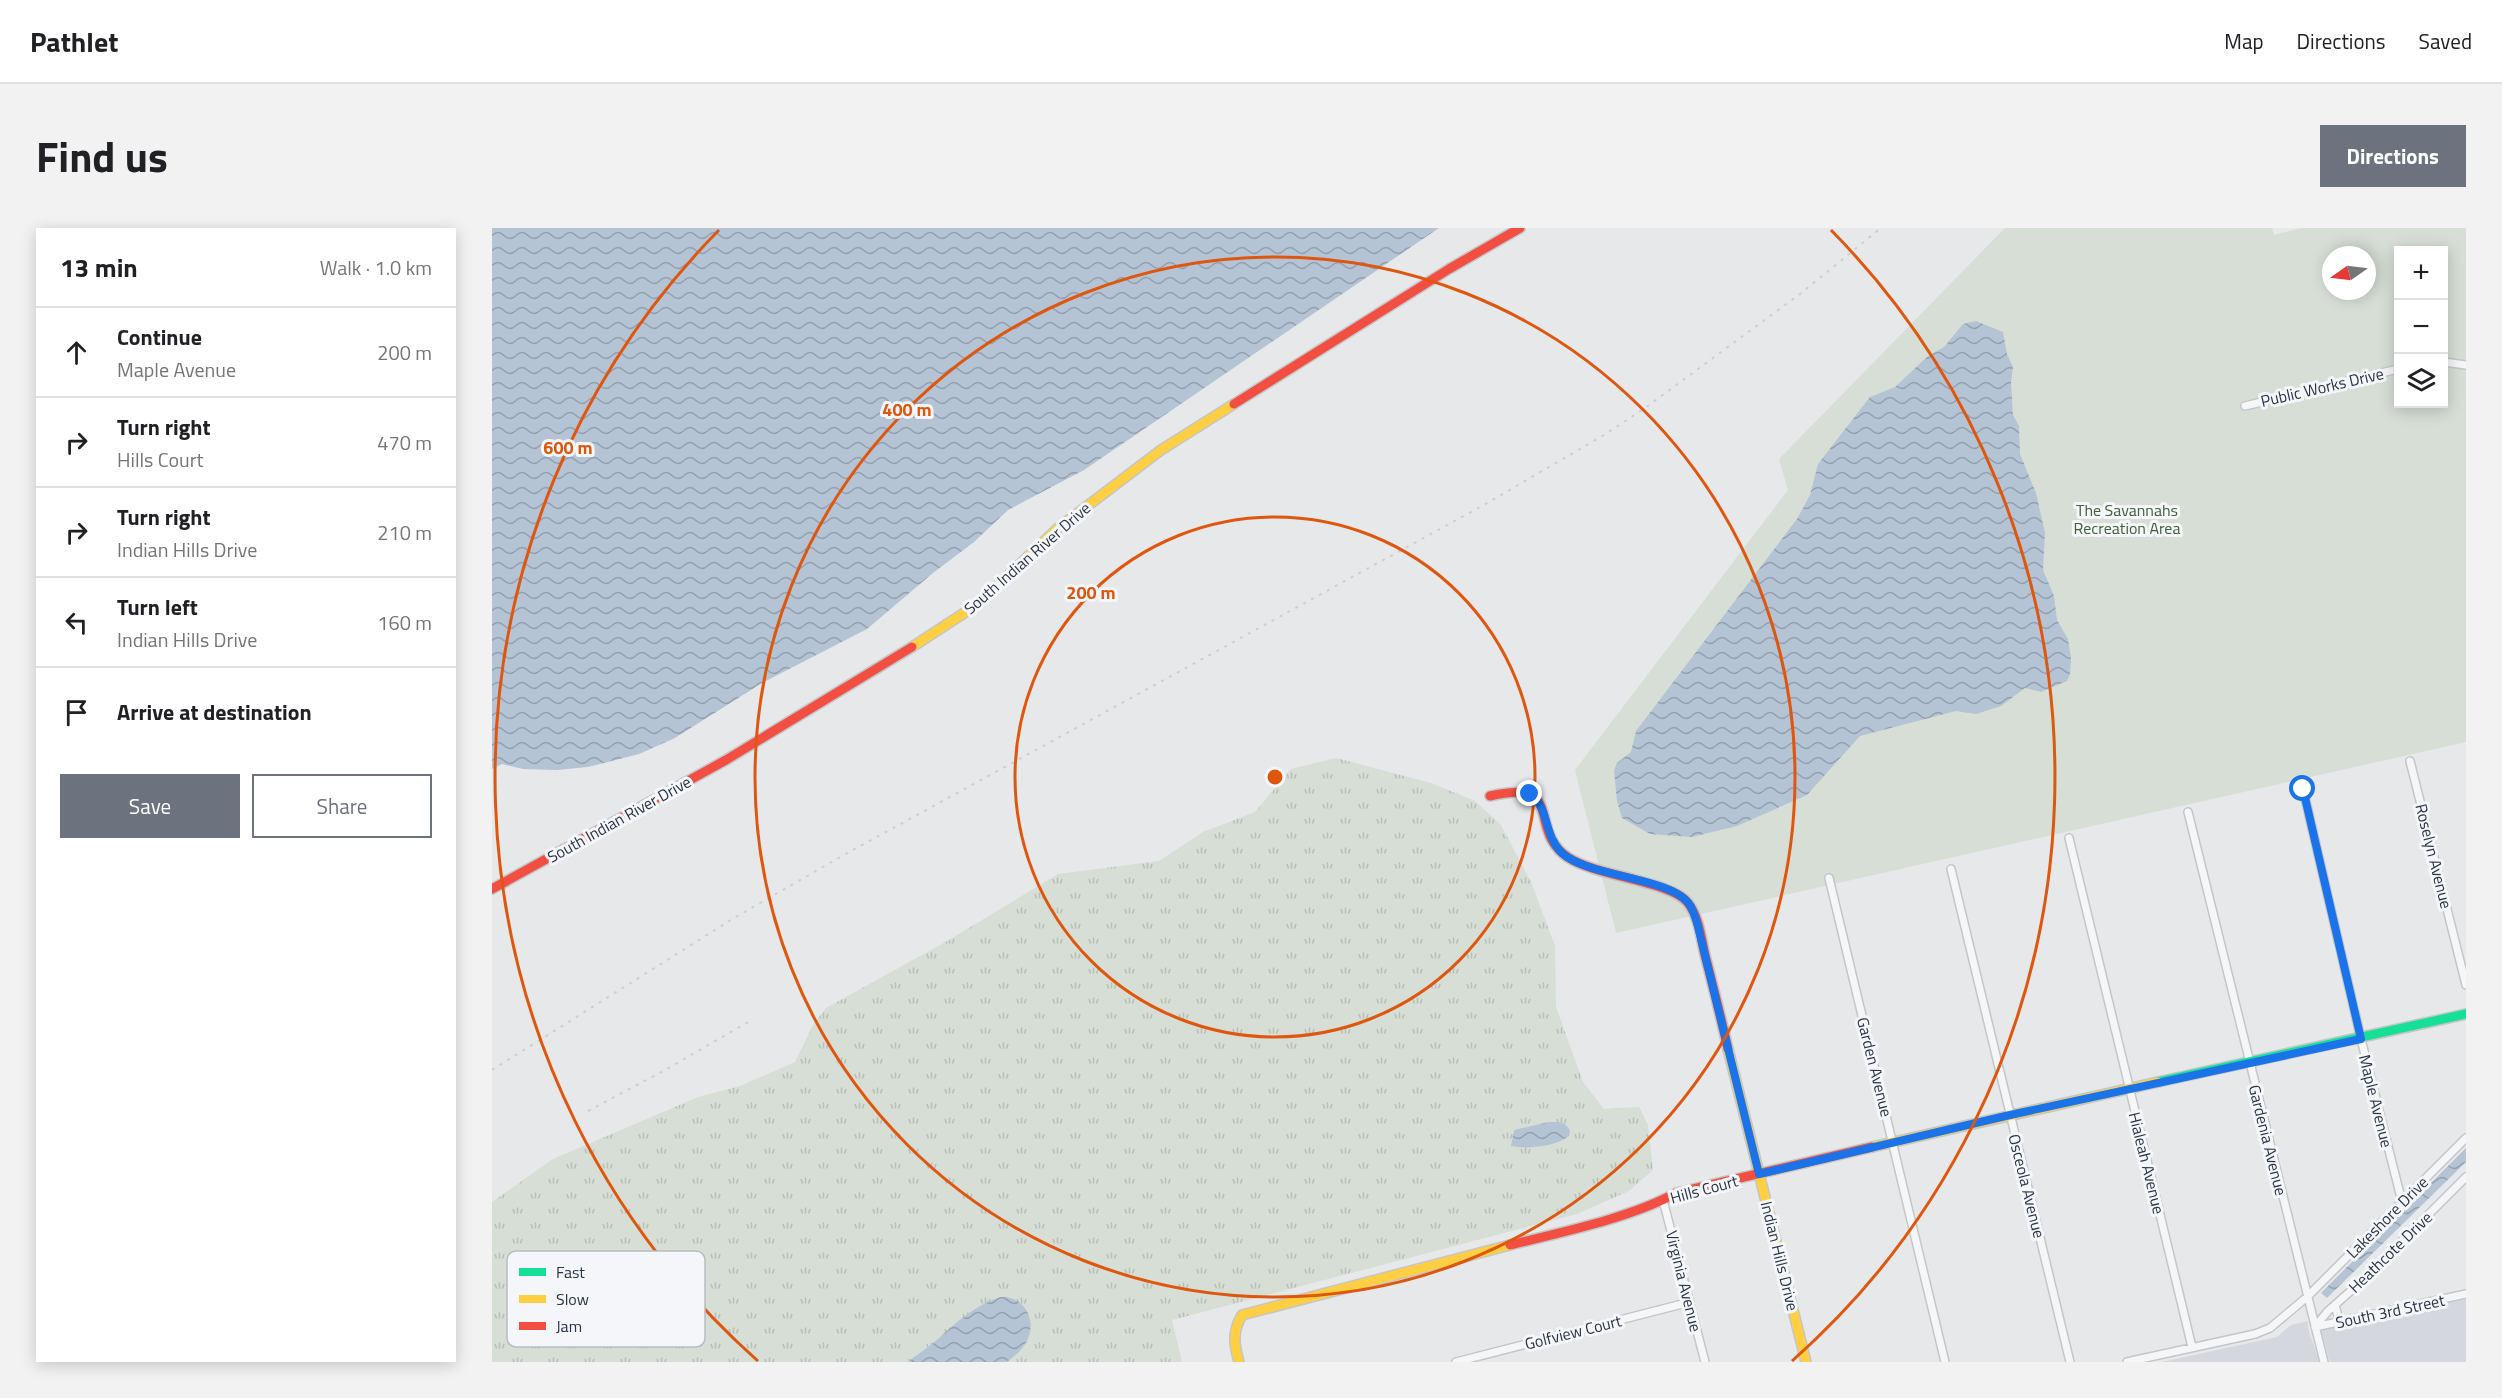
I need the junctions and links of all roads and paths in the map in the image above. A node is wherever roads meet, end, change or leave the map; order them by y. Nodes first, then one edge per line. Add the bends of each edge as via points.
1 (1520, 228) edge
2 (2448, 362) edge
3 (2466, 364) edge
4 (2394, 370) edge
5 (2245, 406) dead end
6 (2410, 761) dead end
7 (2303, 789) dead end
8 (1490, 796) dead end
9 (2188, 812) dead end
10 (2069, 838) dead end
11 (1951, 869) dead end
12 (1829, 878) dead end
13 (492, 889) edge
14 (2466, 985) edge
15 (2466, 1014) edge
16 (2361, 1039) junction
17 (2249, 1064) junction
18 (2130, 1089) junction
19 (2010, 1115) junction
20 (2466, 1138) edge
21 (1892, 1142) junction
22 (1759, 1174) junction
23 (2466, 1177) edge
24 (1663, 1200) junction
25 (2402, 1202) junction
26 (2466, 1294) edge
27 (2307, 1297) junction
28 (1690, 1302) junction
29 (2335, 1305) junction
30 (2343, 1321) junction
31 (2315, 1327) junction
32 (2192, 1347) junction
33 (1239, 1362) edge
34 (1456, 1362) edge
35 (1705, 1362) edge
36 (1806, 1362) edge
37 (1945, 1362) edge
38 (2070, 1362) edge
39 (2127, 1362) edge
40 (2324, 1362) edge

1 - 13 street, South Indian River Drive via 1161,450 1058,529 978,604 941,629 726,760
2 - 3 street
4 - 5 street, Public Works Drive
6 - 14 street, Roselyn Avenue
7 - 16 street, Maple Avenue
8 - 22 street, Indian Hills Drive via 1518,790 1530,794 1540,801 1551,839 1562,854 1670,891 1683,897 1692,908
9 - 17 street, Gardenia Avenue
10 - 18 street, Hialeah Avenue
11 - 19 street, Osceola Avenue
12 - 21 street, Garden Avenue
15 - 16 street, Hills Court
16 - 17 street, Hills Court
16 - 25 street, Maple Avenue
17 - 18 street, Hills Court
17 - 27 street, Gardenia Avenue
18 - 19 street, Hills Court
18 - 32 street, Hialeah Avenue
19 - 21 street, Hills Court
19 - 38 street, Osceola Avenue
20 - 25 street, Lakeshore Drive
21 - 22 street, Hills Court
21 - 37 street, Garden Avenue
22 - 24 street, Hills Court via 1676,1193
22 - 36 street, Indian Hills Drive
23 - 29 street, Heathcote Drive
24 - 28 street, Virginia Avenue
24 - 33 street, Hills Court via 1581,1227 1242,1315 1232,1336
25 - 27 street, Lakeshore Drive
26 - 30 street, South 3rd Street
27 - 31 street, Gardenia Avenue
27 - 32 street via 2270,1328
28 - 34 street, Golfview Court
28 - 35 street, Virginia Avenue
29 - 30 street
29 - 31 street, Heathcote Drive
30 - 31 street, South 3rd Street
31 - 40 street, Gardenia Avenue
32 - 39 street

